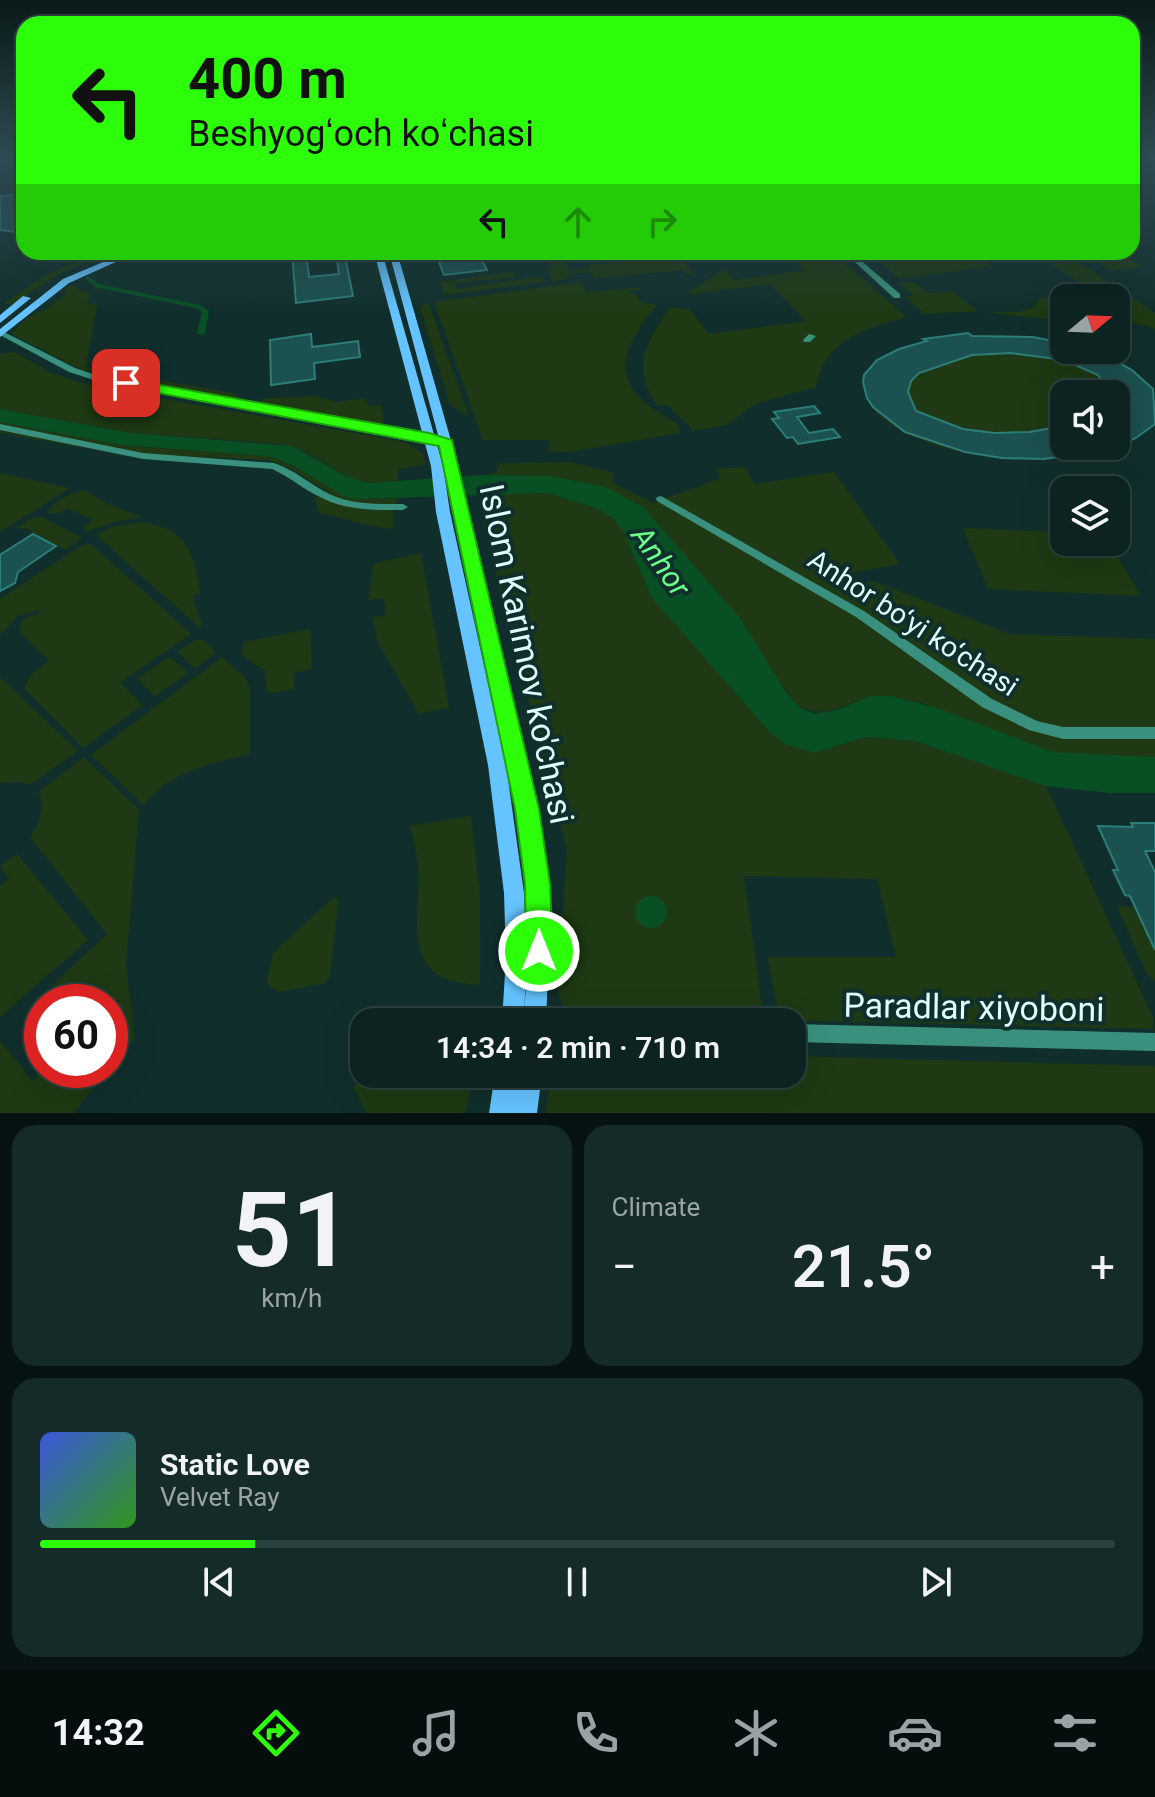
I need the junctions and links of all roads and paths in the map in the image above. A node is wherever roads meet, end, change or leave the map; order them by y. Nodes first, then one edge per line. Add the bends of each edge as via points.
1 (100, 260) edge
2 (115, 260) edge
3 (380, 260) edge
4 (395, 260) edge
5 (856, 260) edge
6 (400, 278) junction
7 (386, 279) junction
8 (897, 296) dead end
9 (26, 298) junction
10 (0, 309) edge
11 (0, 320) edge
12 (0, 334) edge
13 (417, 337) junction
14 (402, 339) junction
15 (0, 427) edge
16 (430, 440) junction
17 (447, 444) junction
18 (661, 499) dead end
19 (403, 507) dead end
20 (451, 511) junction
21 (1155, 733) edge
22 (514, 1008) edge
23 (536, 1008) edge
24 (806, 1033) edge
25 (1155, 1042) edge
26 (505, 1088) edge
27 (528, 1088) edge
28 (501, 1113) edge
29 (525, 1113) edge

1 - 9 main road
2 - 12 main road via 66,281
3 - 7 main road, Islom Karimov ko'chasi
4 - 6 main road, Islom Karimov ko'chasi
5 - 8 street
6 - 7 main road
6 - 13 main road, Islom Karimov ko'chasi
7 - 14 main road, Islom Karimov ko'chasi
9 - 10 main road
9 - 11 main road
12 - 16 street via 84,378
13 - 14 main road
13 - 17 main road, Islom Karimov ko'chasi
14 - 16 main road, Islom Karimov ko'chasi
15 - 19 street via 143,456 274,466 348,503
16 - 17 street
16 - 20 main road, Islom Karimov ko'chasi
17 - 20 main road, Islom Karimov ko'chasi
18 - 21 street, Anhor bo‘yi ko‘chasi via 860,614 987,703 1034,726 1063,733
20 - 22 main road, Islom Karimov ko'chasi via 508,823 517,933
20 - 23 main road, Islom Karimov ko'chasi via 533,845 540,927
24 - 25 street, Paradlar xiyoboni
26 - 28 main road
27 - 29 main road

